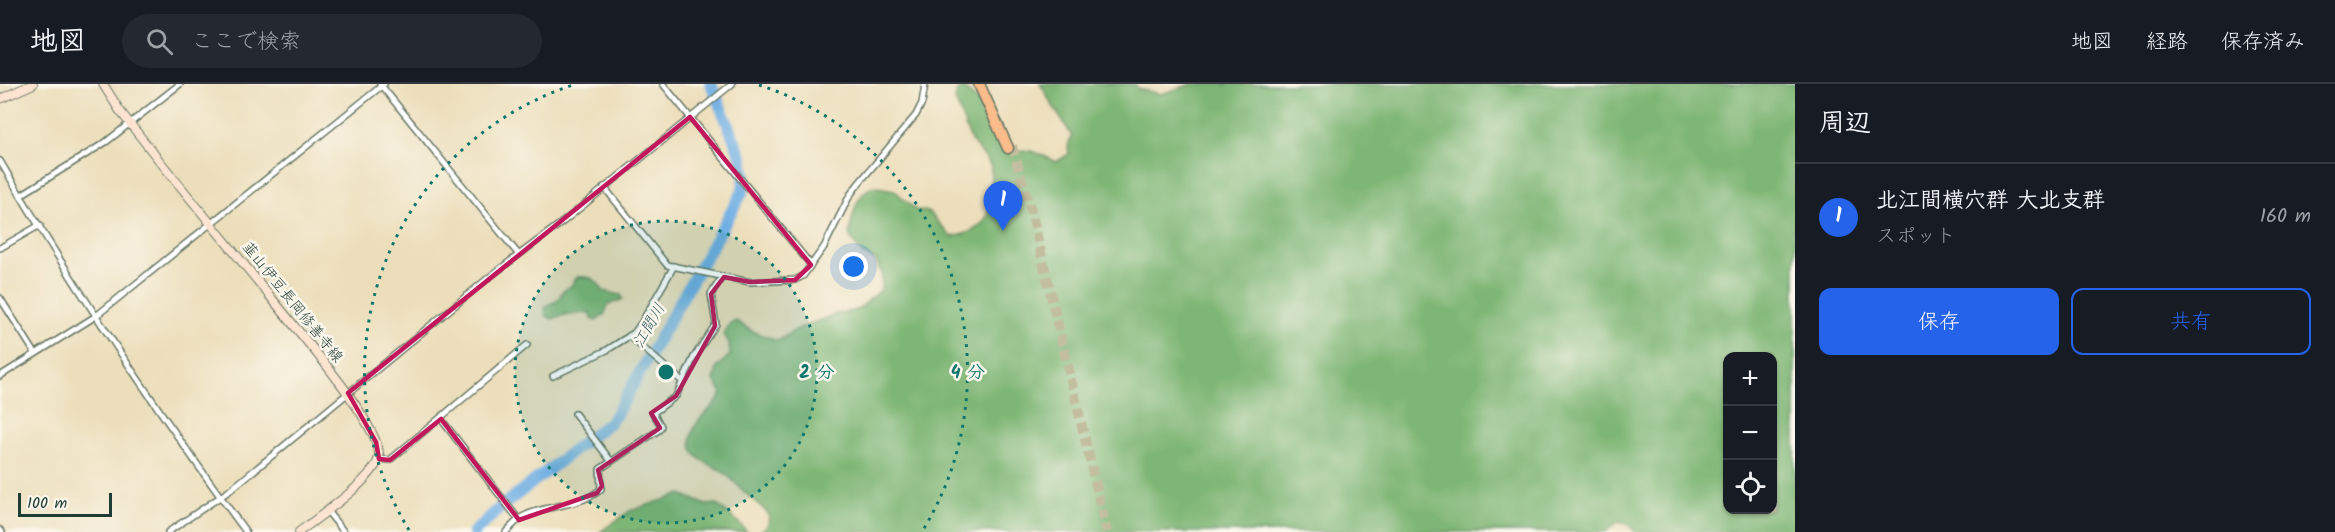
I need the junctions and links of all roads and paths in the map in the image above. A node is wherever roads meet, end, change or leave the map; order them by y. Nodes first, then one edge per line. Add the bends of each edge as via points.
1 (33, 84) edge
2 (103, 84) edge
3 (180, 84) edge
4 (663, 84) edge
5 (732, 84) edge
6 (925, 84) edge
7 (981, 84) edge
8 (382, 85) edge
9 (0, 99) edge
10 (690, 117) junction
11 (130, 123) junction
12 (1010, 147) tunnel mouth
13 (0, 161) edge
14 (604, 187) junction
15 (21, 195) junction
16 (212, 223) junction
17 (40, 225) junction
18 (0, 248) edge
19 (519, 255) junction
20 (811, 265) junction
21 (674, 266) junction
22 (723, 277) junction
23 (0, 298) edge
24 (96, 316) junction
25 (629, 336) junction
26 (527, 345) dead end
27 (35, 353) junction
28 (0, 376) edge
29 (553, 376) dead end
30 (682, 382) junction
31 (348, 393) junction
32 (575, 414) dead end
33 (441, 419) junction
34 (379, 459) junction
35 (611, 461) junction
36 (221, 497) junction
37 (327, 511) junction
38 (519, 520) junction
39 (168, 532) edge
40 (246, 532) edge
41 (299, 532) edge
42 (344, 532) edge
43 (506, 532) edge

1 - 9 main road
2 - 11 main road, 韮山伊豆長岡修善寺線
3 - 11 street
4 - 10 street
5 - 10 street
6 - 20 street via 920,109 854,189 830,238
7 - 12 highway
8 - 16 street
8 - 19 street
10 - 14 street
10 - 20 street
11 - 15 street
11 - 16 main road, 韮山伊豆長岡修善寺線
13 - 15 street
14 - 19 street
14 - 21 street via 658,256
15 - 17 street
16 - 24 street
16 - 31 main road, 韮山伊豆長岡修善寺線
17 - 18 street
17 - 24 street
19 - 31 street
20 - 22 street via 795,280 750,282
21 - 22 street
21 - 25 street via 642,322
22 - 30 street via 711,294 716,324
23 - 27 street
24 - 27 street
24 - 36 street
25 - 29 street
25 - 30 street
26 - 33 street
27 - 28 street
30 - 35 street via 674,398 653,413 661,426 659,430
31 - 34 main road, 韮山伊豆長岡修善寺線 via 376,442
31 - 36 street
32 - 35 street
33 - 34 street via 390,460
33 - 38 street
34 - 37 main road via 359,485
35 - 38 street via 599,471 602,489 597,493
36 - 39 street
36 - 40 street
37 - 41 main road
37 - 42 street
38 - 43 street

